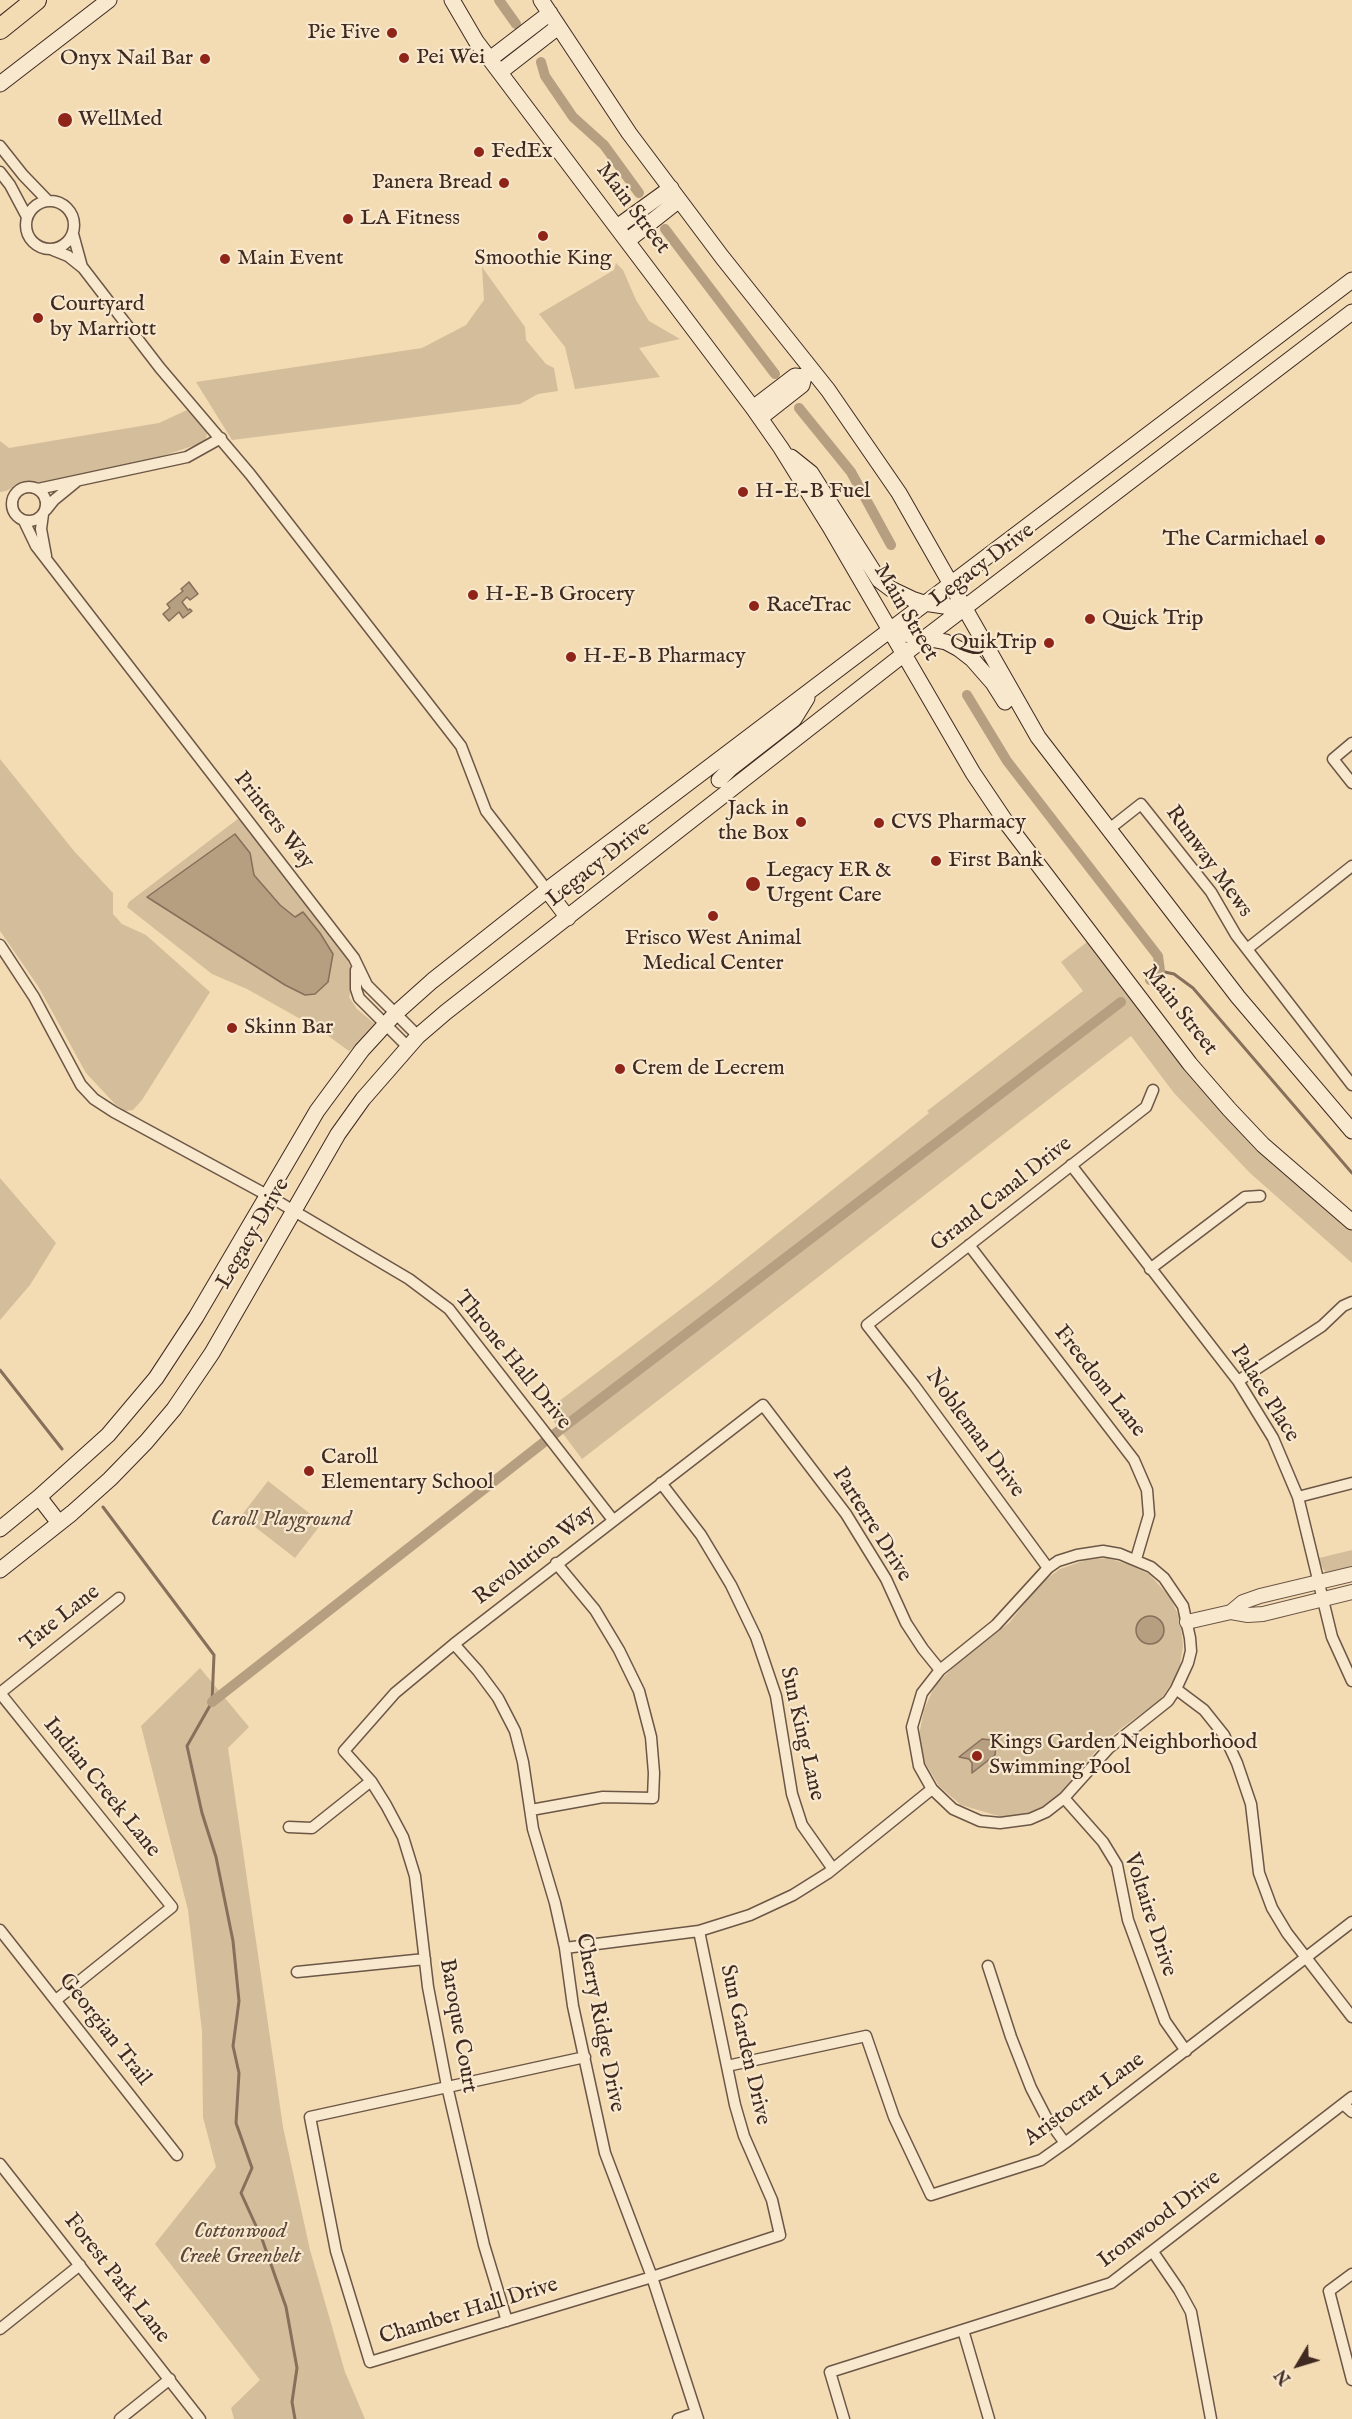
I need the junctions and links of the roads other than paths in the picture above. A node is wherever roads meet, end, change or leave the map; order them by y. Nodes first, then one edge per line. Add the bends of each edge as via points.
1 (36, 0) edge
2 (109, 0) edge
3 (452, 0) edge
4 (541, 0) edge
5 (550, 13) junction
6 (558, 27) junction
7 (0, 29) edge
8 (490, 59) junction
9 (500, 72) junction
10 (0, 84) edge
11 (0, 146) edge
12 (0, 172) edge
13 (675, 194) junction
14 (48, 201) junction
15 (27, 217) junction
16 (617, 228) junction
17 (74, 234) junction
18 (627, 241) junction
19 (53, 250) junction
20 (82, 268) junction
21 (1352, 280) edge
22 (1352, 312) edge
23 (1295, 324) junction
24 (1310, 344) junction
25 (808, 374) junction
26 (757, 413) junction
27 (221, 438) junction
28 (781, 448) junction
29 (1119, 456) junction
30 (1136, 477) junction
31 (76, 482) junction
32 (38, 489) junction
33 (45, 512) junction
34 (24, 521) junction
35 (46, 556) junction
36 (950, 583) junction
37 (924, 603) junction
38 (964, 609) junction
39 (889, 631) junction
40 (924, 638) junction
41 (904, 654) junction
42 (813, 687) junction
43 (1352, 743) edge
44 (710, 766) junction
45 (1352, 783) edge
46 (1072, 784) junction
47 (724, 786) junction
48 (1108, 830) junction
49 (1350, 871) edge
50 (547, 890) junction
51 (568, 918) junction
52 (0, 945) edge
53 (1247, 949) junction
54 (390, 1019) junction
55 (413, 1041) junction
56 (1352, 1085) edge
57 (1153, 1090) dead end
58 (1352, 1131) edge
59 (1071, 1165) junction
60 (267, 1195) junction
61 (1260, 1196) dead end
62 (292, 1211) junction
63 (1352, 1222) edge
64 (969, 1245) junction
65 (1150, 1269) junction
66 (1352, 1302) edge
67 (867, 1325) joint
68 (1238, 1381) junction
69 (763, 1405) joint
70 (661, 1483) junction
71 (1352, 1483) edge
72 (39, 1497) junction
73 (1298, 1497) junction
74 (613, 1520) junction
75 (59, 1523) junction
76 (0, 1529) edge
77 (1136, 1559) junction
78 (556, 1563) junction
79 (1047, 1568) junction
80 (0, 1570) edge
81 (1352, 1574) edge
82 (1319, 1581) junction
83 (1352, 1592) edge
84 (119, 1598) dead end
85 (1323, 1599) junction
86 (1231, 1612) junction
87 (1187, 1622) junction
88 (454, 1644) junction
89 (940, 1670) junction
90 (1352, 1681) edge
91 (1176, 1689) junction
92 (0, 1693) edge
93 (344, 1751) joint
94 (371, 1781) junction
95 (932, 1789) junction
96 (1064, 1798) junction
97 (531, 1810) junction
98 (289, 1827) dead end
99 (832, 1869) junction
100 (1352, 1922) edge
101 (0, 1930) edge
102 (699, 1931) junction
103 (565, 1948) junction
104 (1306, 1958) junction
105 (424, 1959) junction
106 (988, 1966) dead end
107 (297, 1972) dead end
108 (56, 2000) junction
109 (1352, 2017) edge
110 (1186, 2051) junction
111 (585, 2057) junction
112 (727, 2066) junction
113 (447, 2086) junction
114 (1348, 2101) edge
115 (1352, 2112) edge
116 (1065, 2144) junction
117 (177, 2155) dead end
118 (0, 2164) edge
119 (780, 2235) joint
120 (1153, 2252) junction
121 (80, 2265) junction
122 (1352, 2274) edge
123 (652, 2277) junction
124 (507, 2321) junction
125 (0, 2329) edge
126 (963, 2330) junction
127 (170, 2379) junction
128 (1352, 2380) edge
129 (697, 2416) edge
130 (120, 2419) edge
131 (200, 2419) edge
132 (678, 2419) edge
133 (844, 2419) edge
134 (989, 2419) edge
135 (1211, 2419) edge

1 - 7 highway
2 - 10 main road
3 - 8 main road, Main Street
4 - 5 main road, Main Street
5 - 6 main road, Main Street
5 - 8 main road
6 - 9 main road
6 - 13 main road, Main Street
8 - 9 main road, Main Street
9 - 16 main road, Main Street
11 - 14 street
12 - 15 street
13 - 16 main road
13 - 18 main road
13 - 25 main road, Main Street
14 - 15 street via 35,206
14 - 17 street via 59,202 70,211
15 - 19 street via 26,229 32,241 43,249
16 - 18 main road, Main Street
17 - 19 street via 65,245
17 - 20 street
18 - 26 main road, Main Street
19 - 20 street
20 - 27 street
21 - 23 main road, Legacy Drive
22 - 24 main road, Legacy Drive
23 - 24 main road
23 - 29 main road, Legacy Drive
24 - 30 main road, Legacy Drive
25 - 26 main road via 795,376
25 - 36 main road, Main Street via 828,390 899,493
26 - 28 main road, Main Street
27 - 31 street via 187,457
27 - 50 street via 461,746 486,811
28 - 37 main road via 811,473 879,579 891,589
28 - 39 main road, Main Street
29 - 30 main road
29 - 36 main road, Legacy Drive
30 - 38 main road, Legacy Drive
31 - 32 street
31 - 33 street
32 - 33 street via 45,498
32 - 34 street via 24,488 14,496 12,510
33 - 34 street via 35,521
33 - 35 street via 41,529
34 - 35 street, Printers Way via 36,546
35 - 54 street, Printers Way via 354,958 367,986
36 - 37 main road, Legacy Drive
36 - 38 main road, Main Street
37 - 38 main road
37 - 39 main road, Legacy Drive
38 - 40 main road, Legacy Drive
38 - 46 main road, Main Street via 1016,702
39 - 40 main road
39 - 41 main road, Main Street
39 - 42 main road, Legacy Drive
40 - 41 main road, Legacy Drive
40 - 46 main road via 946,642 972,659 993,683 1048,765
41 - 47 main road, Legacy Drive
41 - 63 main road, Main Street via 1002,816 1190,1064 1263,1145
42 - 44 main road, Legacy Drive
42 - 47 main road via 794,719 731,768
43 - 45 street via 1333,759
44 - 47 main road
44 - 50 main road, Legacy Drive
46 - 48 main road, Main Street
47 - 51 main road, Legacy Drive
48 - 53 street, Runway Mews via 1141,804 1210,892
48 - 58 main road, Main Street via 1238,998
49 - 53 street
50 - 51 main road
50 - 54 main road, Legacy Drive
51 - 55 main road, Legacy Drive
52 - 60 street, Throne Hall Drive via 34,997 81,1084 94,1099
53 - 56 street
54 - 55 street, Printers Way
54 - 60 main road, Legacy Drive via 337,1081
55 - 62 main road, Legacy Drive via 351,1114
57 - 59 street, Grand Canal Drive via 1146,1107
59 - 64 street, Grand Canal Drive
59 - 65 street, Palace Place
60 - 62 street, Throne Hall Drive
60 - 72 main road, Legacy Drive via 156,1378 108,1435
61 - 65 street via 1245,1197
62 - 74 street, Throne Hall Drive via 409,1279 449,1309
62 - 75 main road, Legacy Drive via 212,1353 174,1409 110,1479
64 - 67 street, Grand Canal Drive
64 - 77 street, Freedom Lane via 1134,1460 1147,1490 1149,1515
65 - 68 street, Palace Place
66 - 68 street
67 - 79 street, Nobleman Drive
68 - 73 street, Palace Place via 1273,1438
69 - 70 street, Revolution Way
69 - 89 street, Parterre Drive via 846,1514 886,1579 906,1623
70 - 74 street, Revolution Way
70 - 99 street, Sun King Lane via 701,1535 756,1637 776,1696 792,1794 800,1818
71 - 73 street
72 - 75 main road
72 - 76 main road, Legacy Drive
73 - 82 street, Palace Place
74 - 78 street, Revolution Way
75 - 80 main road, Legacy Drive
77 - 79 street via 1103,1551 1077,1555
77 - 87 street via 1164,1578 1183,1606
78 - 88 street, Revolution Way
78 - 97 street via 595,1610 639,1691 651,1737 653,1798 603,1797
79 - 89 street via 996,1625
81 - 82 street
82 - 85 street, Palace Place
82 - 86 street via 1243,1602
83 - 85 street
84 - 92 street, Tate Lane
85 - 86 street via 1263,1614
85 - 90 street, Palace Place via 1332,1637
86 - 87 street
87 - 91 street via 1191,1651
88 - 93 street, Revolution Way via 395,1693
88 - 97 street, Cherry Ridge Drive via 498,1698 515,1731
89 - 95 street via 922,1693 912,1727 919,1766
91 - 96 street via 1168,1701 1108,1748
91 - 104 street via 1204,1710 1224,1735 1251,1804 1259,1873 1272,1908
92 - 108 street, Indian Creek Lane via 172,1907
93 - 94 street, Baroque Court
94 - 98 street via 312,1828
94 - 105 street, Baroque Court via 403,1837 414,1876
95 - 96 street via 953,1809 980,1821 1000,1823 1030,1819
95 - 99 street
96 - 110 street, Voltaire Drive via 1103,1842 1117,1865 1128,1920 1165,2021
97 - 103 street, Cherry Ridge Drive
99 - 102 street via 793,1895 750,1915
100 - 104 street, Aristocrat Lane
101 - 108 street, Georgian Trail
102 - 103 street
102 - 112 street, Sun Garden Drive
103 - 111 street, Cherry Ridge Drive
104 - 109 street
104 - 110 street, Aristocrat Lane
105 - 107 street
105 - 113 street, Baroque Court
106 - 116 street via 1031,2088
108 - 117 street, Georgian Trail
110 - 116 street, Aristocrat Lane
111 - 113 street, Chamber Hall Drive
111 - 123 street, Cherry Ridge Drive via 605,2153
112 - 116 street, Aristocrat Lane via 866,2036 894,2117 931,2195 1041,2160
112 - 119 street, Sun Garden Drive via 744,2136 772,2200
113 - 124 street, Baroque Court via 484,2245
113 - 124 street, Chamber Hall Drive via 310,2117 336,2251 370,2362
114 - 115 street
114 - 120 street, Ironwood Drive
118 - 121 street, Forest Park Lane
119 - 123 street, Chamber Hall Drive
120 - 126 street, Ironwood Drive via 1111,2283
120 - 135 street via 1191,2312
121 - 125 street
121 - 127 street, Forest Park Lane
122 - 128 street via 1329,2291
123 - 124 street, Chamber Hall Drive
123 - 129 street, Cherry Ridge Drive
126 - 133 street, Ironwood Drive via 830,2372
126 - 134 street
127 - 130 street
127 - 131 street, Forest Park Lane
129 - 132 street

